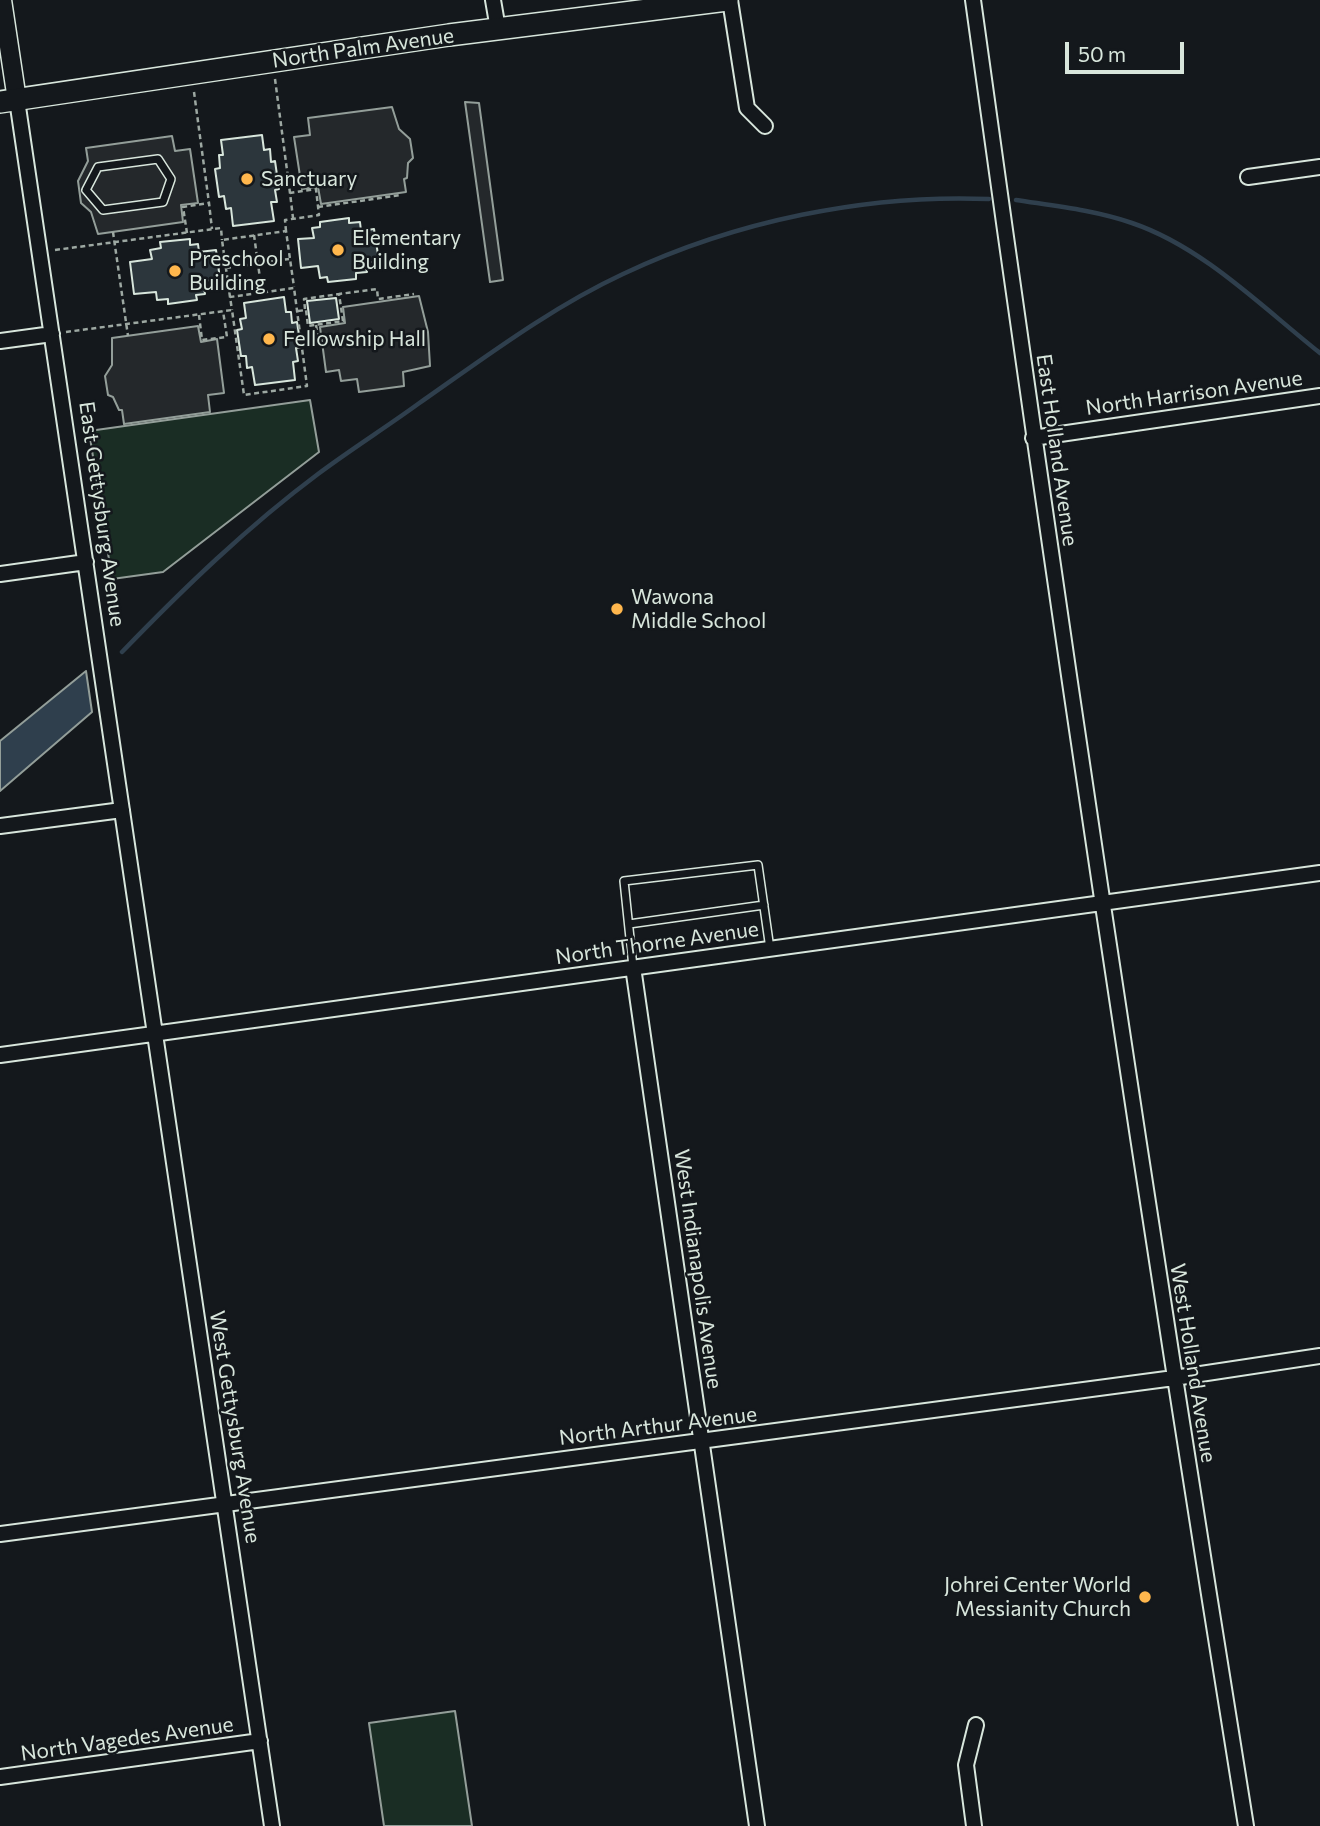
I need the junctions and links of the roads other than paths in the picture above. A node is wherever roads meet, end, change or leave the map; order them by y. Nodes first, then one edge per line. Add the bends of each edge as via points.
1 (2, 0) edge
2 (493, 0) edge
3 (973, 0) edge
4 (718, 1) edge
5 (683, 2) edge
6 (498, 29) junction
7 (8, 101) edge
8 (765, 126) dead end
9 (1320, 167) edge
10 (1248, 177) dead end
11 (86, 190) joint
12 (52, 334) junction
13 (0, 341) edge
14 (1320, 396) edge
15 (1033, 438) junction
16 (86, 562) junction
17 (0, 574) edge
18 (122, 810) junction
19 (0, 826) edge
20 (1320, 873) edge
21 (764, 905) junction
22 (1104, 905) junction
23 (629, 924) junction
24 (770, 949) junction
25 (634, 967) junction
26 (154, 1034) junction
27 (0, 1055) edge
28 (1320, 1356) edge
29 (1174, 1378) junction
30 (702, 1441) junction
31 (226, 1502) junction
32 (0, 1534) edge
33 (976, 1725) dead end
34 (260, 1741) junction
35 (0, 1777) edge
36 (272, 1826) edge
37 (757, 1826) edge
38 (974, 1826) edge
39 (1246, 1826) edge

1 - 7 street, East Gettysburg Avenue
2 - 6 street
3 - 15 street, East Holland Avenue
4 - 5 main road, North Palm Avenue
4 - 8 street via 747,108
5 - 6 main road, North Palm Avenue
6 - 7 main road, North Palm Avenue
7 - 12 street, East Gettysburg Avenue
9 - 10 street
11 - 11 lane via 103,210 163,202 171,179 158,159 98,167
12 - 13 street
12 - 16 street, East Gettysburg Avenue
14 - 15 street, North Harrison Avenue
15 - 22 street, East Holland Avenue
16 - 17 street
16 - 18 street, East Gettysburg Avenue
18 - 19 street
18 - 26 street, East Gettysburg Avenue
20 - 22 street, North Thorne Avenue
21 - 23 lane
21 - 23 lane via 758,865 624,881
21 - 24 lane
22 - 24 street, North Thorne Avenue
22 - 29 street, West Holland Avenue
23 - 25 lane
24 - 25 street, North Thorne Avenue
25 - 26 street, North Thorne Avenue
25 - 30 street, West Indianapolis Avenue
26 - 27 street, North Thorne Avenue
26 - 31 street, West Gettysburg Avenue
28 - 29 street, North Arthur Avenue
29 - 30 street, North Arthur Avenue
29 - 39 street, West Holland Avenue
30 - 31 street, North Arthur Avenue
30 - 37 street, West Indianapolis Avenue
31 - 32 street, North Arthur Avenue
31 - 34 street, West Gettysburg Avenue
33 - 38 street via 966,1765
34 - 35 street, North Vagedes Avenue
34 - 36 street, West Gettysburg Avenue

